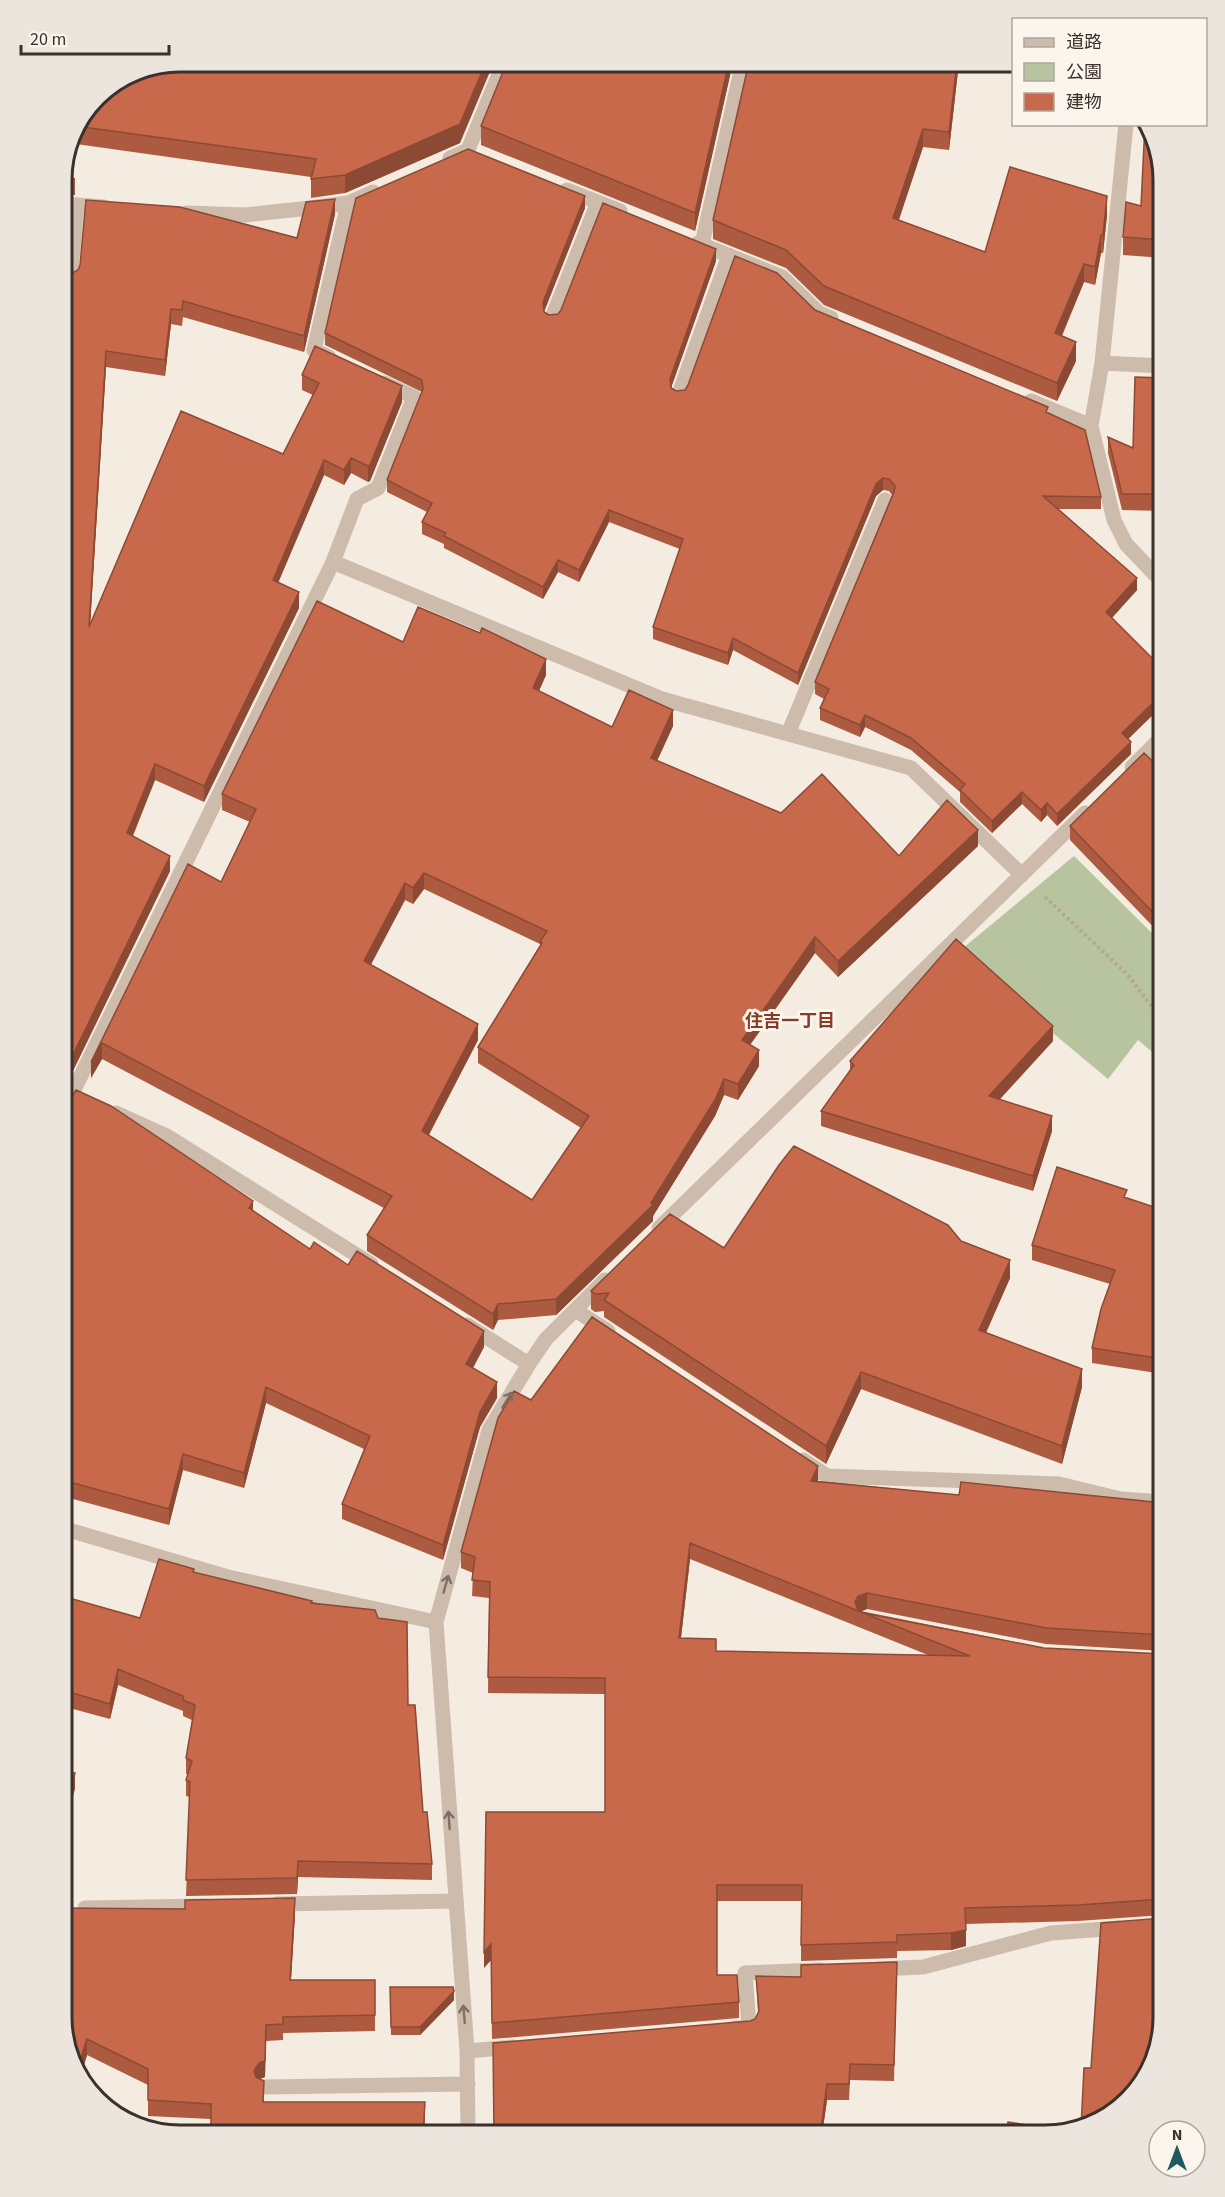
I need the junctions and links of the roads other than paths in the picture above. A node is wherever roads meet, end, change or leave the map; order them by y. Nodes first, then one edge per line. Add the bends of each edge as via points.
1 (501, 72) edge
2 (741, 72) edge
3 (1126, 126) edge
4 (435, 165) edge
5 (392, 184) edge
6 (554, 184) edge
7 (598, 202) junction
8 (348, 203) junction
9 (72, 205) edge
10 (123, 209) edge
11 (169, 212) edge
12 (629, 214) edge
13 (681, 236) edge
14 (702, 244) junction
15 (729, 255) junction
16 (552, 318) edge
17 (841, 322) edge
18 (1102, 363) junction
19 (344, 364) edge
20 (1153, 365) edge
21 (374, 378) edge
22 (678, 394) edge
23 (1015, 394) edge
24 (1091, 426) junction
25 (885, 500) dead end
26 (333, 562) junction
27 (1153, 572) edge
28 (788, 734) junction
29 (1153, 747) edge
30 (1122, 777) edge
31 (1097, 801) edge
32 (1022, 875) junction
33 (72, 1094) edge
34 (104, 1108) edge
35 (644, 1243) edge
36 (618, 1268) edge
37 (379, 1269) edge
38 (576, 1310) junction
39 (459, 1320) edge
40 (624, 1342) edge
41 (529, 1364) junction
42 (788, 1450) edge
43 (1153, 1501) edge
44 (72, 1531) edge
45 (436, 1622) junction
46 (455, 1901) junction
47 (266, 1905) edge
48 (219, 1906) edge
49 (72, 1909) edge
50 (1130, 1927) edge
51 (863, 1969) edge
52 (840, 1970) edge
53 (726, 2029) edge
54 (526, 2046) edge
55 (467, 2051) junction
56 (468, 2084) junction
57 (264, 2087) edge
58 (468, 2125) edge

1 - 4 street via 473,152
2 - 14 street
3 - 18 street
5 - 8 street
6 - 7 street
7 - 12 street
7 - 16 street
8 - 11 street via 245,215
8 - 19 street via 314,350
9 - 10 street
13 - 14 street
14 - 15 street
15 - 17 street via 782,277 819,313
15 - 22 street
18 - 20 street
18 - 24 street
21 - 26 street via 414,397 378,488 357,499
23 - 24 street
24 - 27 street via 1114,520 1126,544
25 - 28 street
26 - 28 street via 662,699
26 - 33 street
28 - 32 street via 911,768
29 - 30 street
31 - 32 street
32 - 35 street
34 - 37 street via 167,1136
36 - 38 street
38 - 40 street
38 - 41 street via 546,1339
39 - 41 street
45 -> 41 street via 489,1430
42 - 43 street via 827,1476 1059,1484 1120,1499
44 - 45 street via 228,1577
46 -> 45 street
46 - 47 street
55 -> 46 street
48 - 49 street
50 - 51 street via 1051,1934 922,1967
52 - 53 street via 745,1973 749,2027
54 - 55 street
55 - 56 street
56 - 57 street
56 - 58 street

